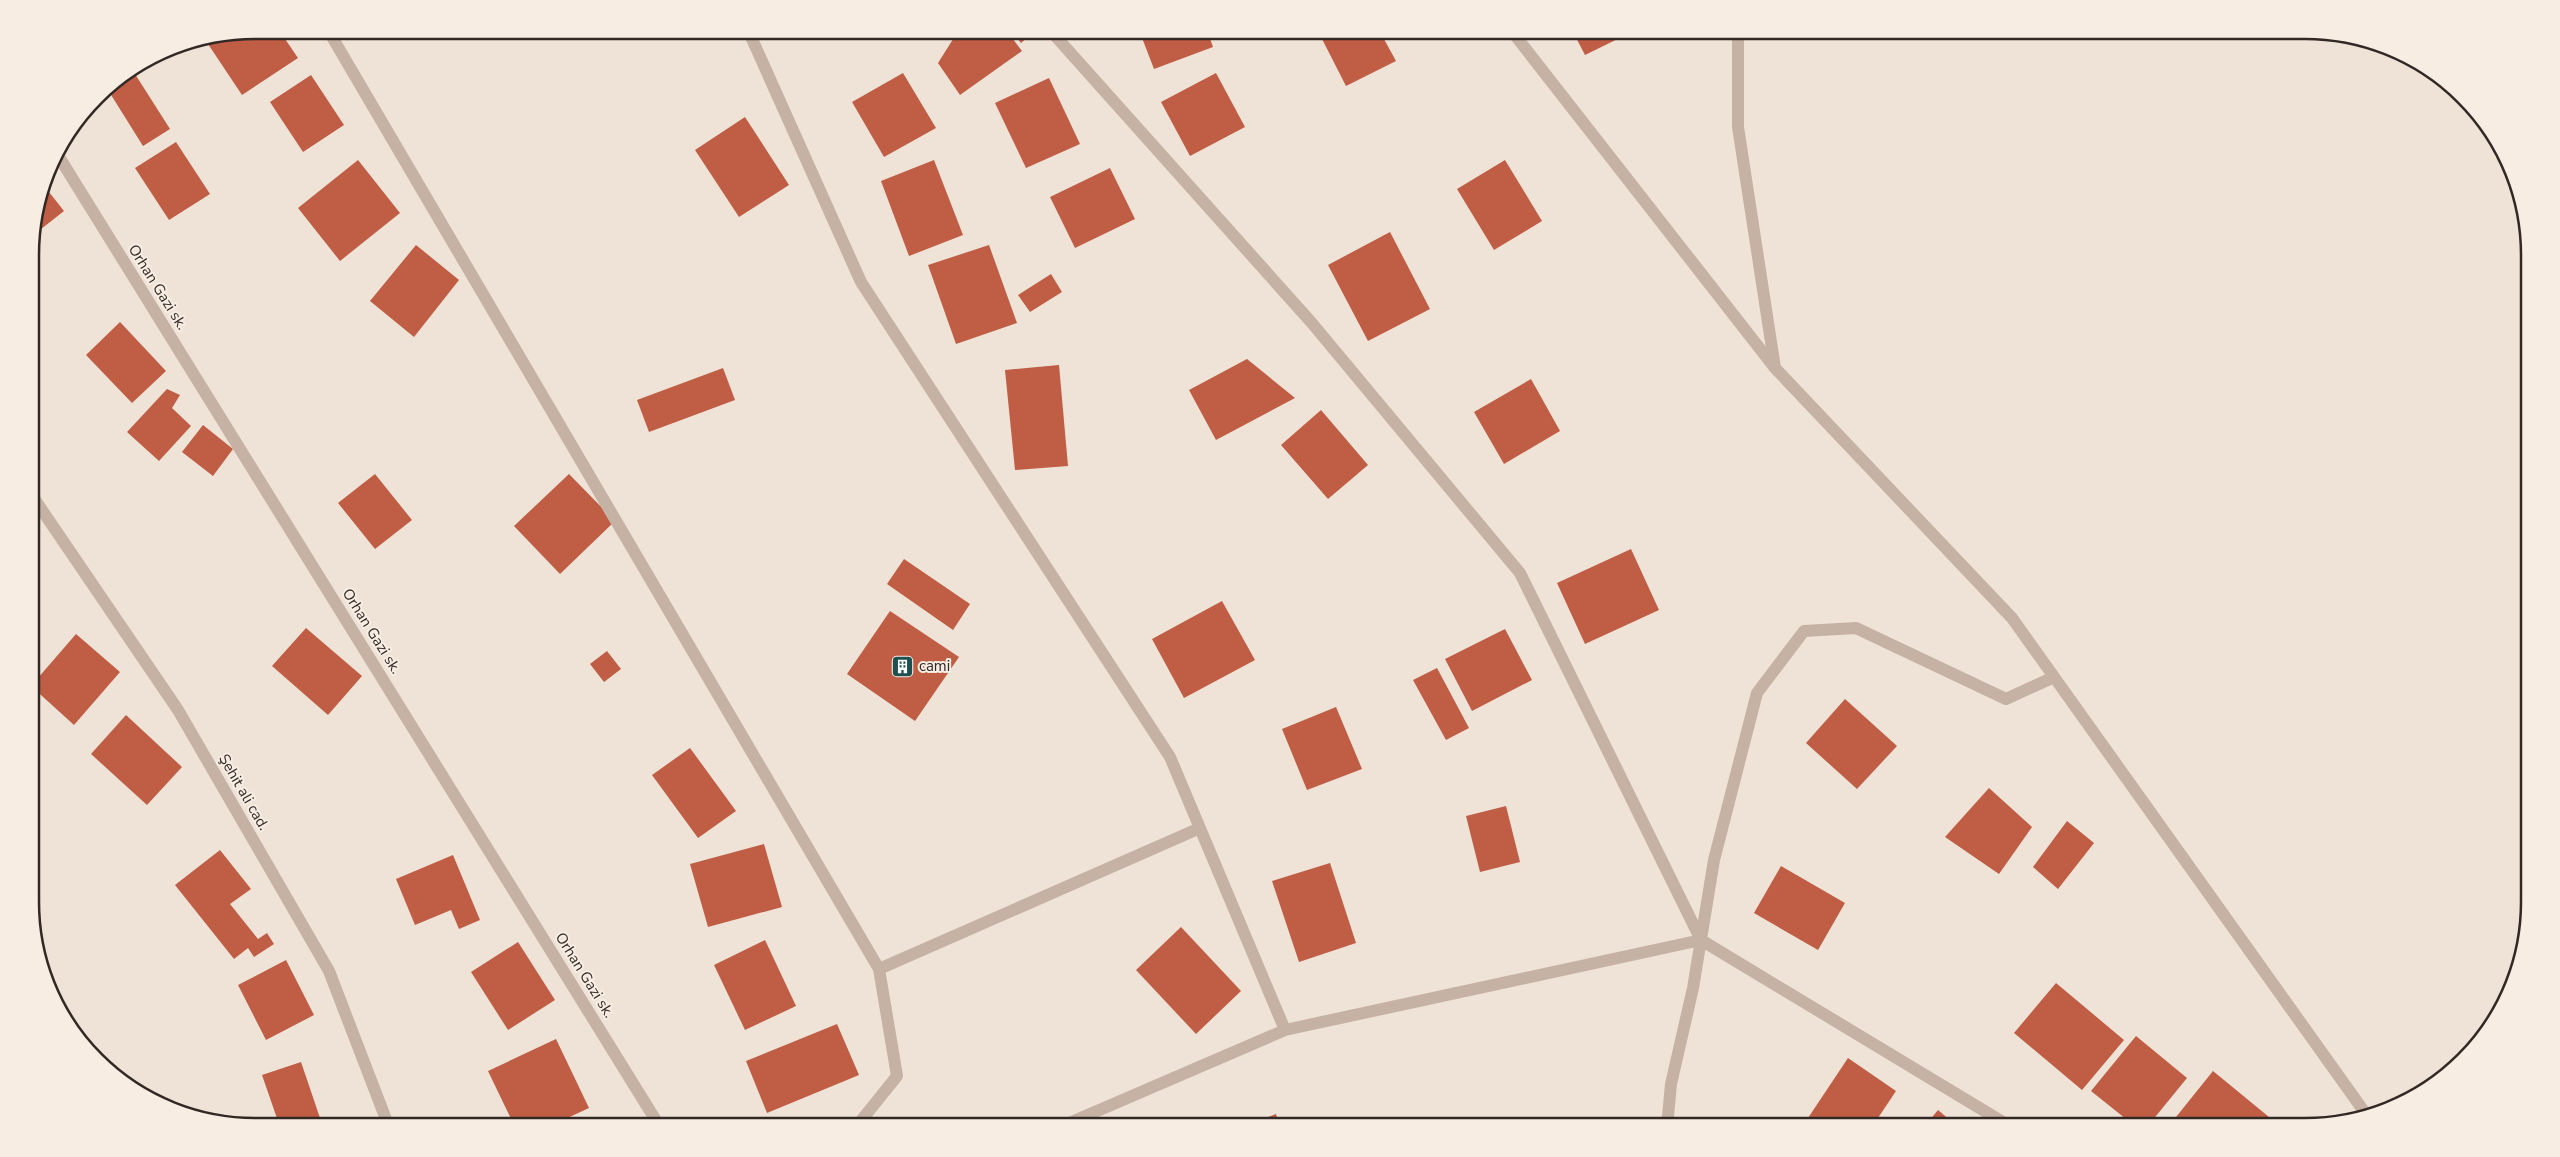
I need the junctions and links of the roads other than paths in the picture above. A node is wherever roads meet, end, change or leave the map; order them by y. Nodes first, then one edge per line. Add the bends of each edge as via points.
1 (333, 39) edge
2 (752, 39) edge
3 (1058, 39) edge
4 (1518, 39) edge
5 (1738, 39) edge
6 (61, 160) edge
7 (1775, 368) junction
8 (39, 506) edge
9 (2054, 677) junction
10 (1200, 828) junction
11 (1701, 940) junction
12 (879, 969) junction
13 (1285, 1030) junction
14 (2363, 1110) edge
15 (386, 1118) edge
16 (654, 1118) edge
17 (863, 1118) edge
18 (1081, 1118) edge
19 (1668, 1118) edge
20 (1996, 1118) edge

1 - 12 street
2 - 10 street via 861,282 1170,757
3 - 11 street via 1311,322 1520,573
4 - 7 street
5 - 7 street via 1738,127
6 - 16 street, Orhan Gazi sk.
7 - 9 street via 2012,618
8 - 15 street, Şehit ali cad. via 178,710 329,971
9 - 11 street via 2006,699 1856,628 1804,631 1757,693 1714,860
9 - 14 street
10 - 12 street
10 - 13 street
11 - 13 street
11 - 19 street via 1671,1084
11 - 20 street
12 - 17 street via 897,1076
13 - 18 street

